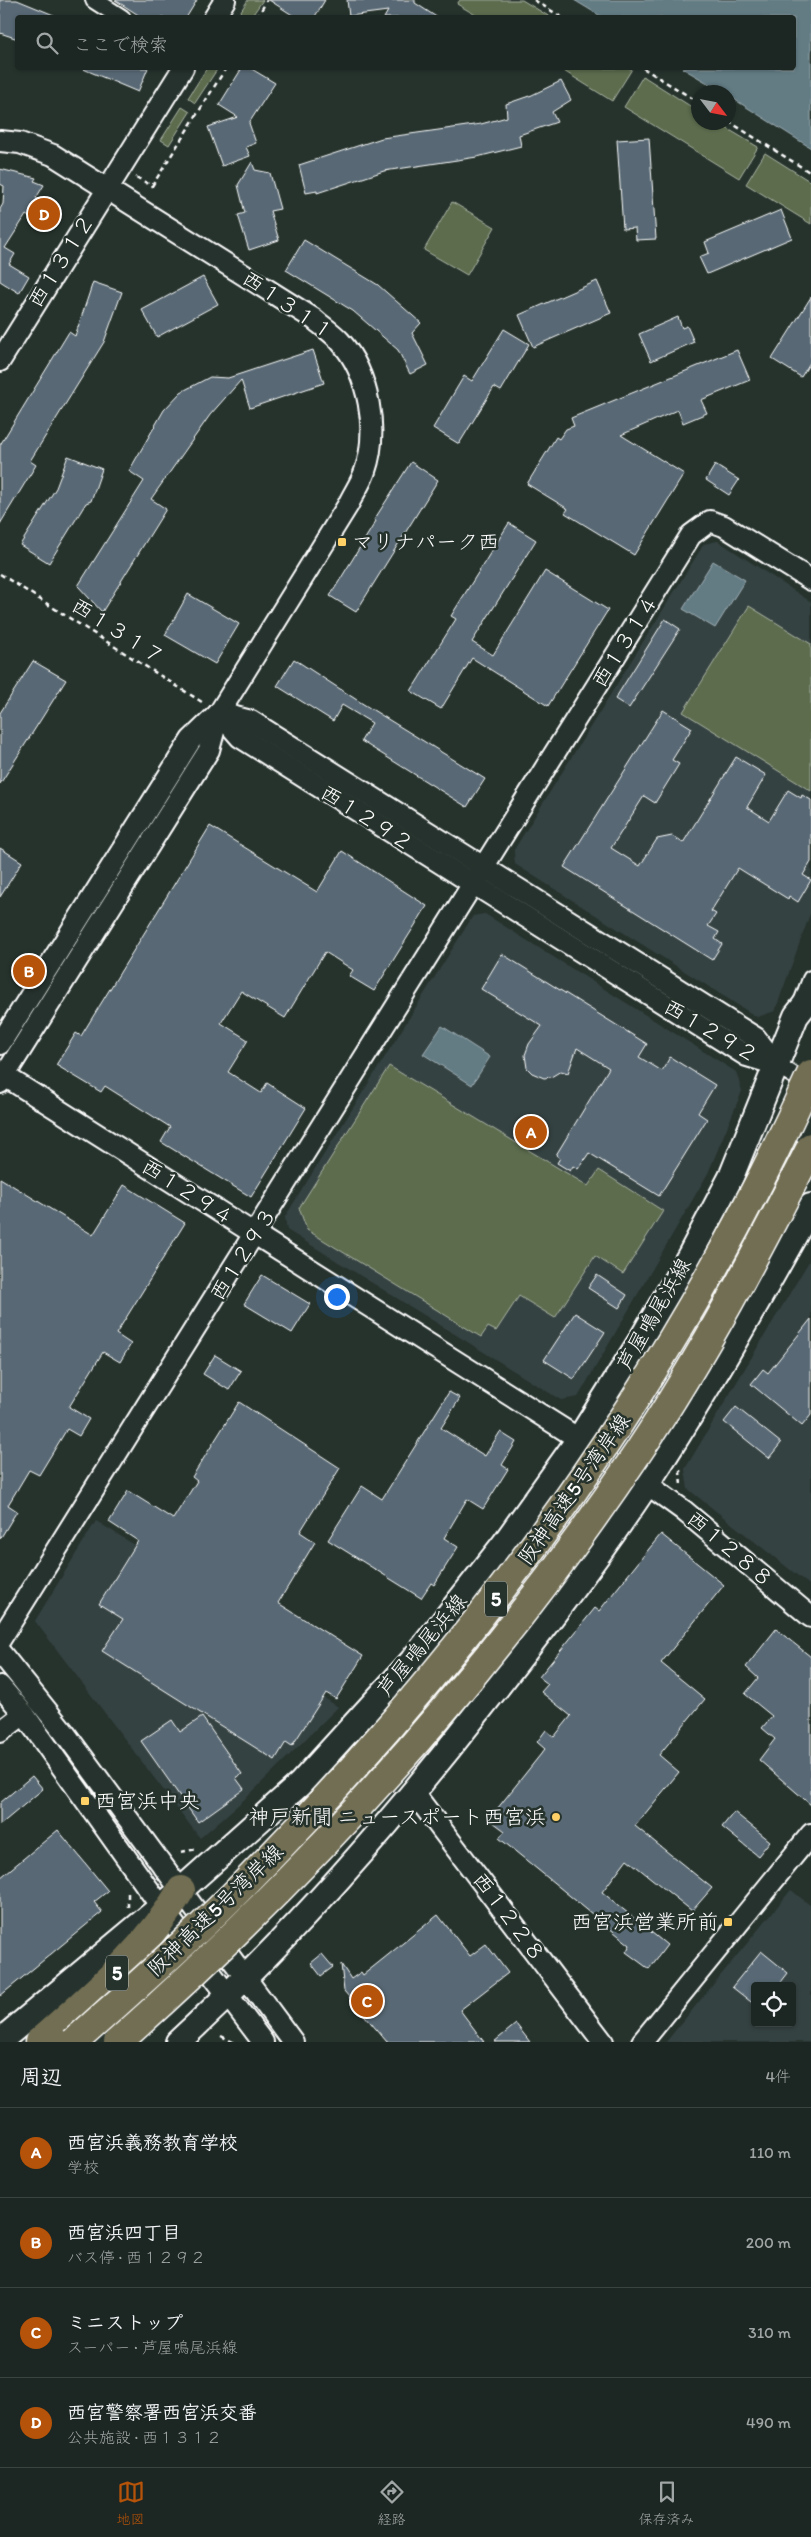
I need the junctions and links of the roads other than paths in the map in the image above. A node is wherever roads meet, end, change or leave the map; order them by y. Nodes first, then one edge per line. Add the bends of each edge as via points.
1 (225, 0) edge
2 (105, 3) edge
3 (119, 15) edge
4 (216, 15) edge
5 (182, 70) edge
6 (0, 141) edge
7 (107, 187) junction
8 (0, 361) edge
9 (811, 580) edge
10 (219, 713) junction
11 (484, 867) junction
12 (474, 885) junction
13 (811, 979) edge
14 (811, 997) edge
15 (796, 1016) junction
16 (0, 1044) edge
17 (777, 1065) junction
18 (811, 1074) edge
19 (1, 1077) edge
20 (811, 1086) edge
21 (811, 1147) edge
22 (811, 1206) edge
23 (255, 1234) junction
24 (579, 1439) junction
25 (646, 1484) junction
26 (811, 1617) edge
27 (0, 1640) edge
28 (0, 1652) edge
29 (0, 1686) edge
30 (24, 1714) junction
31 (0, 1732) edge
32 (414, 1793) junction
33 (811, 1834) edge
34 (170, 1904) junction
35 (245, 1978) junction
36 (228, 1995) junction
37 (0, 2042) edge
38 (38, 2042) edge
39 (74, 2042) edge
40 (118, 2042) edge
41 (178, 2042) edge
42 (263, 2042) edge
43 (293, 2042) edge
44 (603, 2042) edge
45 (642, 2042) edge

1 - 4 street
2 - 3 street
5 - 7 street, 西１３１２
6 - 7 street, 西１３１１ via 20,143 53,155
7 - 8 street, 西１３１２
7 - 10 street, 西１３１１ via 314,319 341,341 359,371 369,404 371,436 365,470 348,505
9 - 11 street, 西１３１４ via 724,526 710,521 691,535
10 - 11 street, 西１２９２ via 251,722
10 - 12 street, 西１２９２ via 240,737
10 - 16 street via 191,740
10 - 19 street via 209,750
11 - 12 street, 西１２９３
11 - 17 street, 西１２９２ via 756,1038
12 - 17 street, 西１２９２ via 747,1056
12 - 23 street, 西１２９３
13 - 15 street
14 - 15 main road, 芦屋鳴尾浜線
15 - 17 main road, 芦屋鳴尾浜線
17 - 20 street
17 - 24 main road, 芦屋鳴尾浜線 via 731,1177 639,1344
18 - 39 highway, 阪神高速5号湾岸線 / 5, bridge via 732,1233 669,1345 615,1433 485,1612 413,1701 249,1879
19 - 23 street, 西１２９４
21 - 40 highway, 阪神高速5号湾岸線 / 5, bridge via 698,1357 577,1540 507,1634 362,1804 269,1902
22 - 25 main road via 763,1294
23 - 24 street, 西１２９４
23 - 27 street, 西１２９３
24 - 25 main road
24 - 34 main road, 芦屋鳴尾浜線 via 504,1544 412,1661 300,1784
25 - 26 street, 西１２８８ via 683,1510
25 - 32 main road via 531,1645
28 - 34 street via 64,1732
29 - 30 street
30 - 31 street
30 - 34 street
32 - 35 main road via 312,1910
32 - 44 street, 西１２２８
33 - 45 street
34 - 35 street
34 - 36 street
34 - 37 main road, 芦屋鳴尾浜線
34 - 38 highway, 5 via 120,1970
35 - 36 main road
35 - 43 street
36 - 41 main road
36 - 42 street

